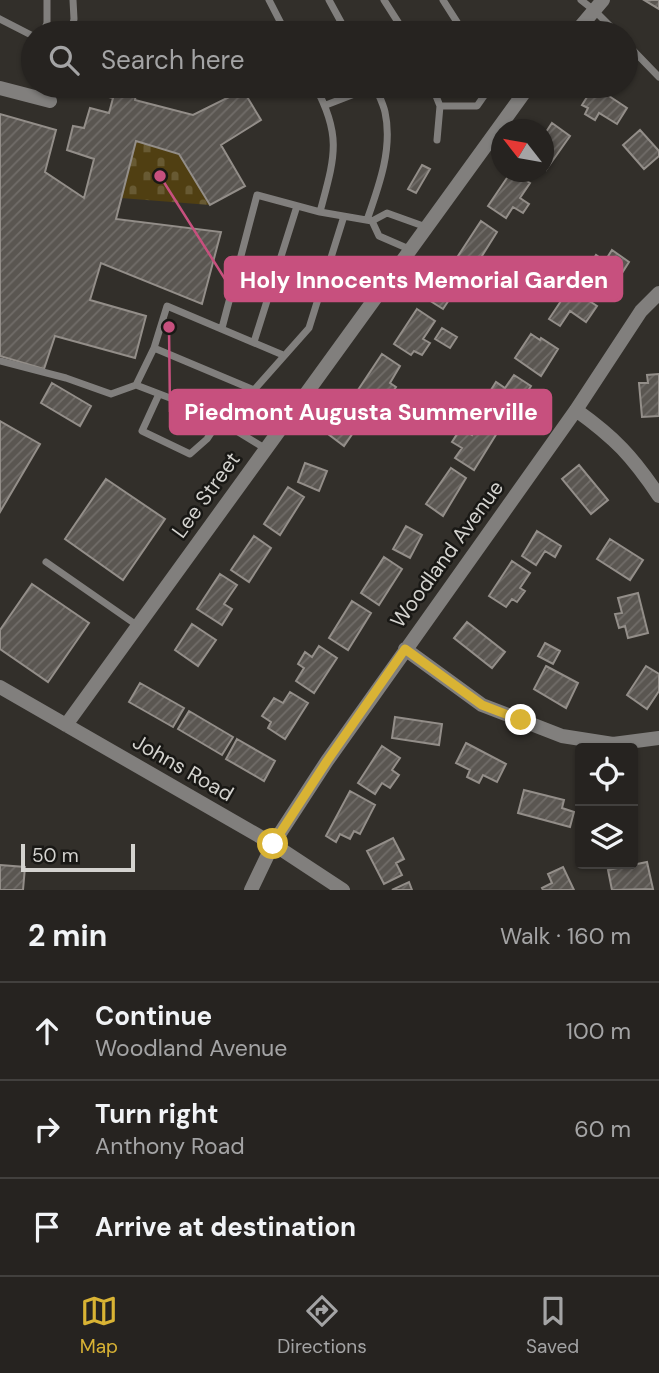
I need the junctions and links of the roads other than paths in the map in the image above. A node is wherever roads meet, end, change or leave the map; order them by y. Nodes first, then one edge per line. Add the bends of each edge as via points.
1 (47, 0) edge
2 (72, 0) edge
3 (269, 0) edge
4 (329, 0) edge
5 (384, 0) edge
6 (443, 0) edge
7 (581, 0) edge
8 (599, 5) edge
9 (0, 19) edge
10 (47, 21) edge
11 (74, 21) edge
12 (280, 21) edge
13 (340, 21) edge
14 (397, 21) edge
15 (456, 21) edge
16 (585, 21) edge
17 (609, 21) edge
18 (21, 30) edge
19 (638, 55) edge
20 (659, 77) edge
21 (0, 88) edge
22 (21, 93) edge
23 (38, 98) edge
24 (51, 98) edge
25 (322, 98) edge
26 (344, 98) edge
27 (379, 98) edge
28 (437, 98) edge
29 (483, 98) edge
30 (520, 98) edge
31 (50, 101) joint
32 (326, 105) junction
33 (440, 106) junction
34 (437, 140) dead end
35 (297, 206) junction
36 (320, 212) junction
37 (344, 216) junction
38 (370, 220) junction
39 (426, 228) junction
40 (410, 249) junction
41 (659, 293) edge
42 (222, 328) junction
43 (254, 342) junction
44 (154, 348) junction
45 (283, 355) junction
46 (0, 361) edge
47 (136, 385) junction
48 (254, 390) junction
49 (159, 394) junction
50 (576, 410) junction
51 (219, 421) junction
52 (239, 432) junction
53 (266, 449) junction
54 (659, 496) edge
55 (46, 562) dead end
56 (138, 626) junction
57 (405, 649) junction
58 (0, 687) edge
59 (66, 725) junction
60 (659, 738) edge
61 (273, 844) junction
62 (251, 890) edge
63 (343, 890) edge

1 - 10 lane
2 - 11 lane
3 - 12 lane
4 - 13 lane
5 - 14 lane
6 - 15 lane
7 - 8 lane
8 - 16 street
8 - 17 lane
9 - 18 lane
19 - 20 lane
21 - 22 street
23 - 31 street
24 - 31 lane
25 - 32 lane
26 - 32 lane
27 - 38 lane via 385,113 386,149
28 - 33 lane
29 - 33 lane via 477,106
30 - 39 street, Lee Street
32 - 36 lane via 335,144
33 - 34 lane
35 - 36 lane
35 - 42 lane via 257,195
35 - 43 lane
36 - 37 lane
37 - 38 lane
37 - 45 lane via 309,328
38 - 39 lane via 387,213
38 - 40 lane via 379,236
39 - 40 street, Lee Street
40 - 53 street, Lee Street
41 - 50 street, Woodland Avenue via 641,311
42 - 43 lane
42 - 44 lane via 167,306
43 - 45 lane
44 - 47 lane
44 - 48 lane
45 - 48 lane
46 - 47 lane via 111,394
47 - 49 lane
48 - 52 lane
49 - 51 lane
49 - 51 lane via 142,431 190,454
50 - 54 street via 635,460
50 - 57 street, Woodland Avenue
51 - 52 lane
52 - 53 lane
53 - 56 street, Lee Street
55 - 56 lane
56 - 59 street, Lee Street
57 - 60 street via 482,705 562,736 614,744
57 - 61 street, Woodland Avenue
58 - 59 street, Johns Road
59 - 61 street, Johns Road
61 - 62 street, Woodland Avenue
61 - 63 street, Johns Road

